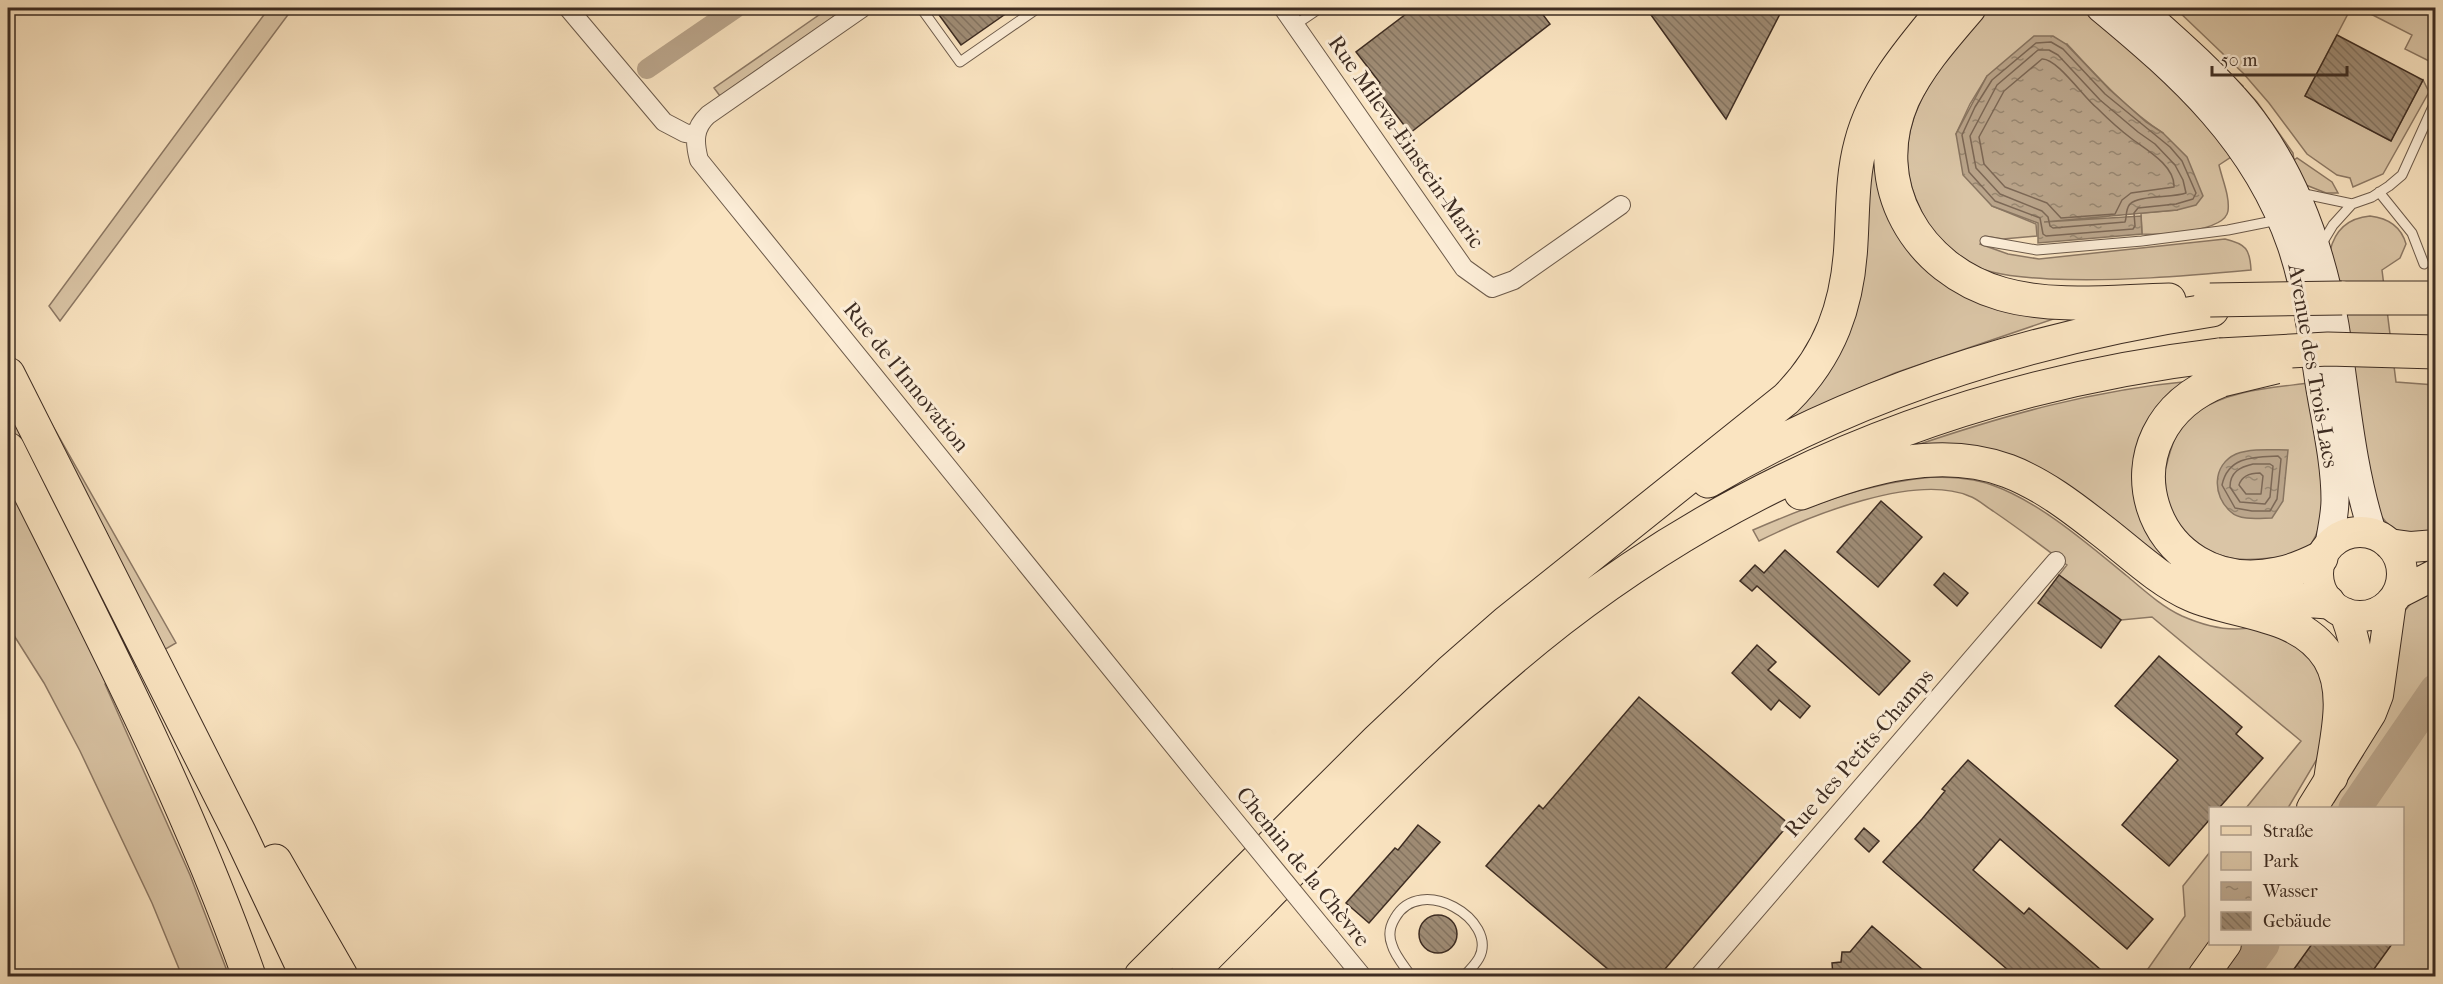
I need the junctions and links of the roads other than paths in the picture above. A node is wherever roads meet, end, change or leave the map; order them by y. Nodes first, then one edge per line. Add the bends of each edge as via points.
1 (568, 8) edge
2 (862, 8) edge
3 (921, 8) edge
4 (1038, 8) edge
5 (1283, 8) edge
6 (1320, 8) edge
7 (1945, 8) edge
8 (1969, 8) edge
9 (2100, 8) edge
10 (2140, 8) edge
11 (1295, 25) junction
12 (2436, 100) edge
13 (696, 135) junction
14 (2295, 192) junction
15 (2379, 192) junction
16 (2352, 204) junction
17 (1621, 205) dead end
18 (2281, 220) junction
19 (1985, 241) dead end
20 (2318, 251) junction
21 (2424, 264) dead end
22 (2436, 298) edge
23 (2211, 305) junction
24 (2436, 352) edge
25 (2221, 368) junction
26 (8, 374) edge
27 (8, 449) edge
28 (2381, 539) junction
29 (2436, 545) edge
30 (2325, 552) junction
31 (2056, 561) dead end
32 (2436, 574) edge
33 (1551, 587) junction
34 (1605, 587) junction
35 (2201, 598) junction
36 (2394, 598) junction
37 (2337, 608) junction
38 (133, 662) junction
39 (172, 699) junction
40 (2348, 747) junction
41 (2331, 777) junction
42 (1207, 787) joint
43 (2313, 807) edge
44 (2225, 945) edge
45 (249, 976) edge
46 (285, 976) edge
47 (307, 976) edge
48 (341, 976) edge
49 (1141, 976) edge
50 (1187, 976) edge
51 (1362, 976) edge
52 (1411, 976) edge
53 (1464, 976) edge
54 (1699, 976) edge
55 (2203, 976) edge

1 - 13 street via 664,122
2 - 13 street via 708,115
3 - 4 lane via 960,62
5 - 11 street, Rue Mileva-Einstein-Maric
6 - 11 lane
7 - 33 highway via 1888,81 1866,127 1855,174 1845,296 1837,325 1811,372 1786,399
8 - 23 highway via 1916,76 1895,123 1893,180 1905,218 1922,245 1959,276 2003,295 2060,302
9 - 18 main road, Avenue des Trois-Lacs via 2169,67 2224,124 2261,178
10 - 14 main road, Avenue des Trois-Lacs via 2244,109
11 - 17 street, Rue Mileva-Einstein-Maric via 1464,268 1492,288 1514,280
12 - 15 lane via 2402,175
13 - 42 street, Rue de l'Innovation via 699,160 706,170
14 - 16 lane
14 - 20 main road, Avenue des Trois-Lacs
15 - 16 lane
15 - 21 lane via 2412,233
16 - 20 lane via 2333,225
18 - 19 lane via 2142,241 2037,250
18 - 30 main road, Avenue des Trois-Lacs via 2298,267 2327,436 2335,501
20 - 28 main road, Avenue des Trois-Lacs via 2334,322 2361,497
22 - 23 highway, bridge
23 - 33 highway via 2044,343 1938,375 1856,407 1764,450 1679,498
24 - 25 highway, bridge via 2261,369
25 - 30 highway via 2201,390 2183,402 2162,427 2154,444 2148,484 2159,524 2188,556 2209,568 2232,574 2275,575 2300,568
25 - 34 highway via 2140,366 2053,383 1912,426 1824,461 1738,503
26 - 38 highway
27 - 38 highway via 59,551
28 - 29 main road via 2411,547
28 - 30 main road via 2353,532 2340,537
28 - 36 main road via 2401,564 2402,579
30 - 37 main road via 2318,571 2319,585
31 - 54 street, Rue des Petits-Champs
32 - 36 main road
33 - 49 highway via 1413,706
34 - 35 highway via 1735,521 1813,488 1893,465 1941,459 1985,464 2031,481 2071,506 2162,577
34 - 50 highway via 1467,700
35 - 37 highway via 2235,603 2288,599
35 - 41 highway via 2289,625 2308,635 2328,656 2338,681 2340,701
36 - 37 main road via 2370,615
36 - 40 main road via 2378,695
37 - 40 main road via 2358,651 2358,695
38 - 39 highway
38 - 45 highway
38 - 46 highway
39 - 47 highway
39 - 48 highway via 264,842
40 - 41 main road
41 - 43 main road
42 - 51 street, Chemin de la Chèvre, bridge
44 - 55 main road
52 - 53 lane via 1392,946 1392,924 1404,906 1430,899 1458,908 1475,924 1480,957

